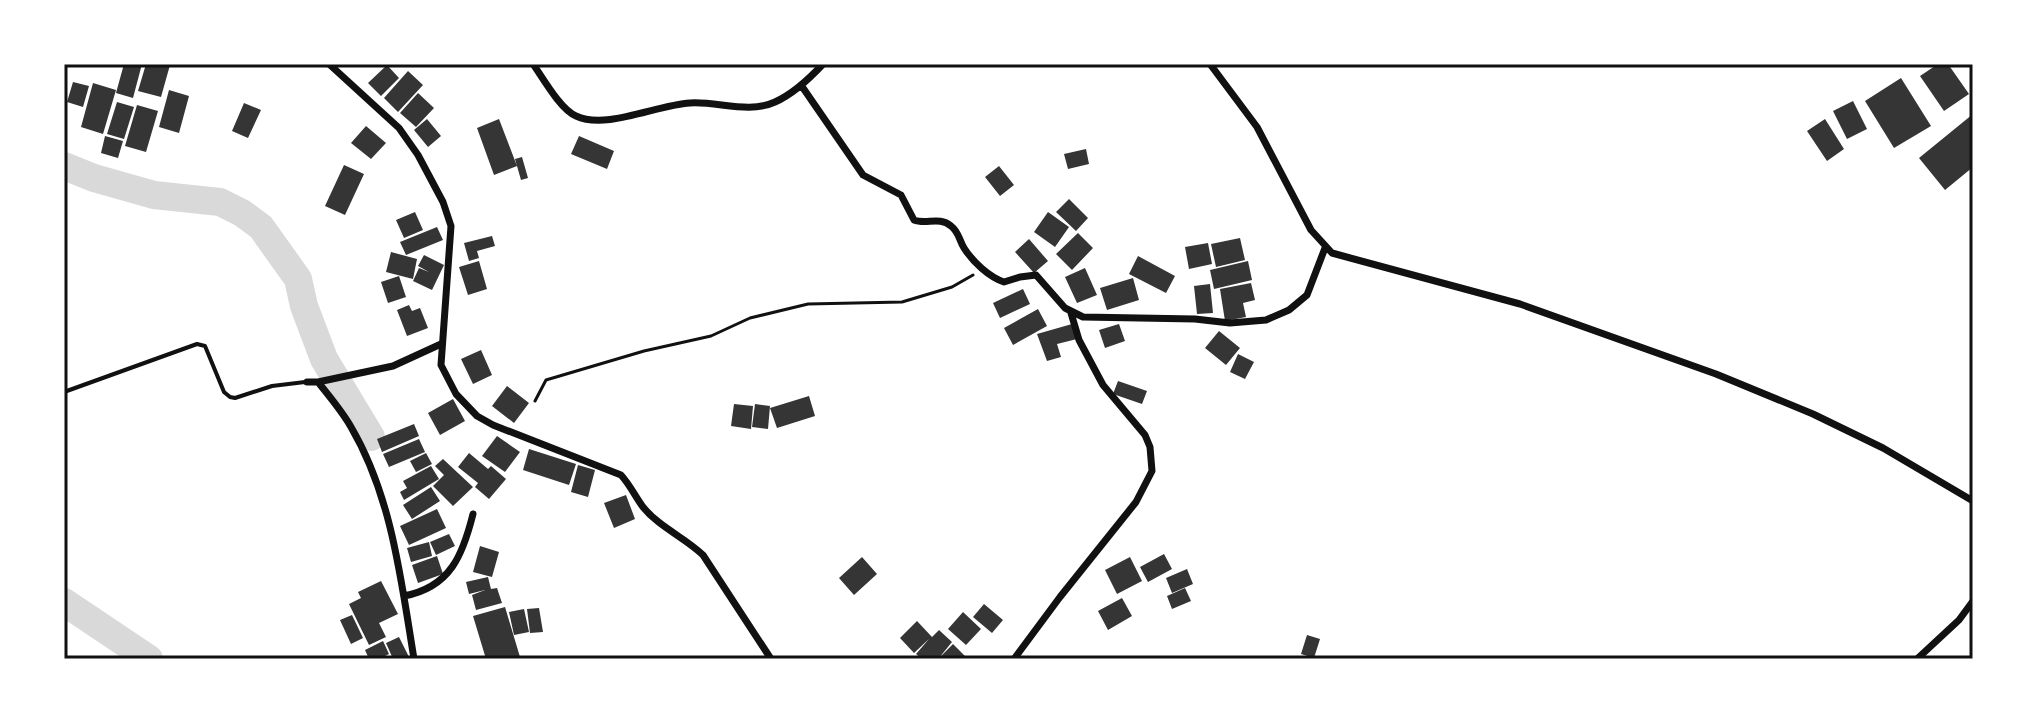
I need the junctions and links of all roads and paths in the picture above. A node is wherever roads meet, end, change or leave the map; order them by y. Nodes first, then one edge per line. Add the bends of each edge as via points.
1 (329, 64) edge
2 (533, 64) edge
3 (823, 64) edge
4 (1210, 64) edge
5 (801, 85) junction
6 (1325, 248) junction
7 (984, 269) junction
8 (1071, 313) junction
9 (441, 344) junction
10 (307, 382) joint
11 (321, 382) junction
12 (64, 392) edge
13 (535, 401) dead end
14 (1973, 501) edge
15 (473, 514) dead end
16 (406, 596) junction
17 (1973, 601) edge
18 (414, 659) edge
19 (771, 659) edge
20 (1014, 659) edge
21 (1917, 659) edge

1 - 9 street via 399,128 425,166 450,220
2 - 5 street via 572,114 594,120 689,103 767,104
3 - 5 street
4 - 6 street via 1257,127 1301,214
5 - 7 street via 863,175 901,195 916,222 940,220 951,225
6 - 8 street via 1307,295 1266,320 1099,319
6 - 14 street via 1520,304 1716,374 1883,448
7 - 8 street via 1004,282 1036,275
7 - 13 path via 952,287 902,302 808,304 750,318 711,336 546,380
8 - 20 street via 1103,385 1145,435 1152,471 1136,502
9 - 11 street via 393,366
9 - 19 street via 447,380 477,416 621,475 643,506 703,555
10 - 11 street
10 - 12 lane via 230,397 205,346 197,344
11 - 16 street via 350,424 373,472
15 - 16 street via 455,566
16 - 18 street
17 - 21 street

